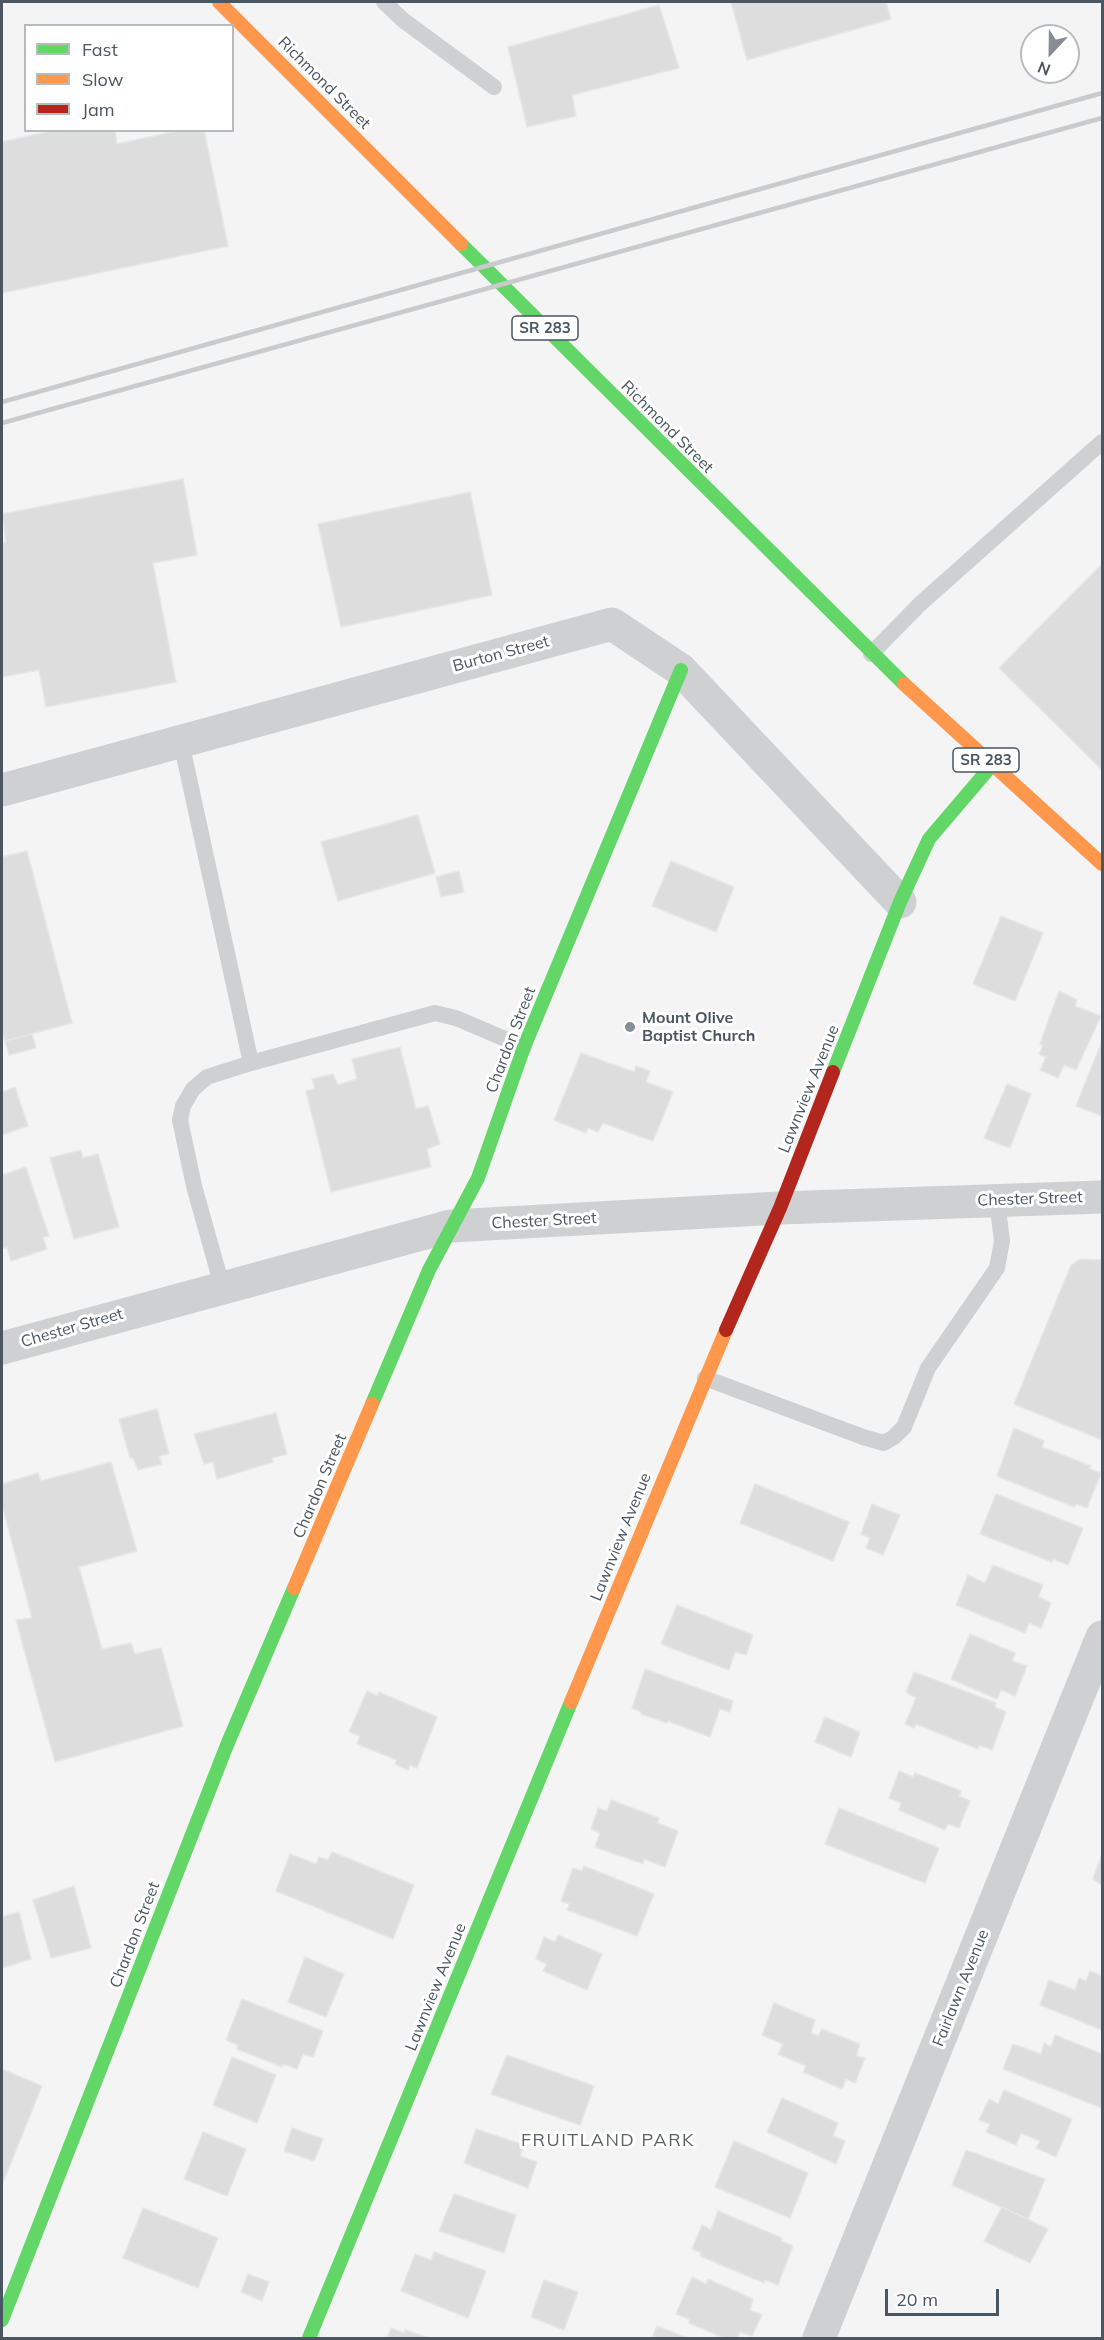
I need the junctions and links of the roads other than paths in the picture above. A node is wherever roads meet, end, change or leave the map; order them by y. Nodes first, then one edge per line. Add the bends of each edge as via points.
1 (219, 2) edge
2 (384, 2) edge
3 (494, 87) dead end
4 (1102, 442) edge
5 (871, 654) junction
6 (681, 670) junction
7 (181, 742) junction
8 (992, 765) junction
9 (2, 790) edge
10 (1098, 854) edge
11 (900, 902) junction
12 (524, 1047) junction
13 (251, 1063) junction
14 (1102, 1197) edge
15 (997, 1201) junction
16 (780, 1208) junction
17 (451, 1226) junction
18 (222, 1286) junction
19 (2, 1348) edge
20 (705, 1378) junction
21 (1102, 1637) edge
22 (2, 2320) edge
23 (309, 2338) edge
24 (819, 2338) edge

1 - 5 street, Richmond Street / SR 283
2 - 3 lane
4 - 5 lane via 920,603
5 - 8 street, Richmond Street / SR 283
6 - 7 street, Burton Street via 612,624
6 - 11 street, Burton Street
6 - 12 street, Chardon Street
7 - 9 street, Burton Street
7 - 13 lane
8 - 10 street, Richmond Street / SR 283
8 - 11 street, Lawnview Avenue via 928,839
11 - 16 street, Lawnview Avenue
12 - 13 lane via 435,1013
12 - 17 street, Chardon Street via 478,1178
13 - 18 lane via 207,1077 193,1089 180,1120
14 - 15 street, Chester Street
15 - 16 street, Chester Street
15 - 20 lane via 1002,1240 997,1268 928,1368 904,1426 894,1437 884,1443 863,1437
16 - 17 street, Chester Street
16 - 20 street, Lawnview Avenue
17 - 18 street, Chester Street
17 - 22 street, Chardon Street via 227,1745
18 - 19 street, Chester Street
20 - 23 street, Lawnview Avenue
21 - 24 street, Fairlawn Avenue

